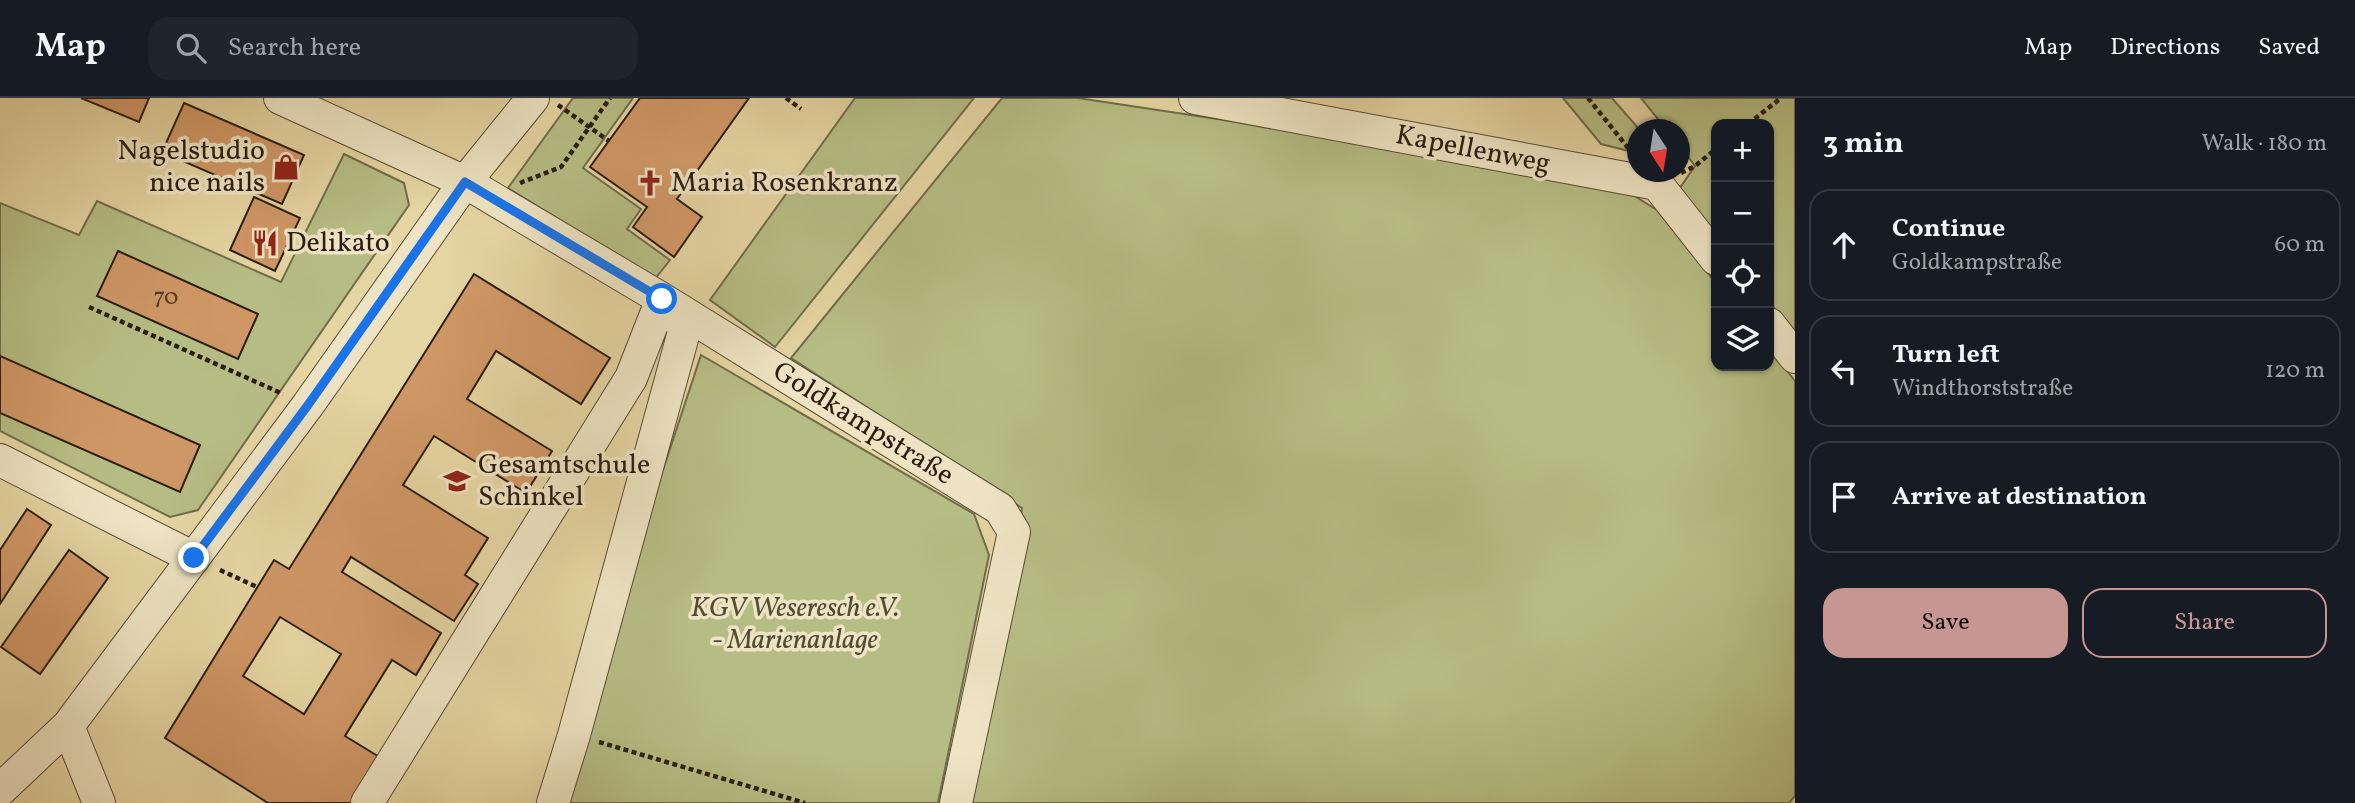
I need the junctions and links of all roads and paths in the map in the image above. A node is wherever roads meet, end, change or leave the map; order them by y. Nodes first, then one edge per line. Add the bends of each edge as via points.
1 (280, 98) edge
2 (533, 98) edge
3 (547, 98) edge
4 (610, 98) edge
5 (786, 98) edge
6 (1195, 98) edge
7 (1588, 98) edge
8 (1781, 98) edge
9 (801, 109) dead end
10 (1754, 119) edge
11 (589, 127) junction
12 (608, 141) dead end
13 (1627, 147) edge
14 (1711, 153) edge
15 (465, 182) junction
16 (519, 184) dead end
17 (1657, 184) junction
18 (1711, 253) edge
19 (662, 299) junction
20 (89, 307) dead end
21 (1774, 330) edge
22 (1795, 357) edge
23 (308, 405) junction
24 (0, 460) edge
25 (194, 558) junction
26 (230, 574) dead end
27 (257, 586) dead end
28 (68, 726) junction
29 (574, 735) junction
30 (0, 790) edge
31 (99, 803) edge
32 (367, 803) edge
33 (553, 803) edge
34 (804, 803) edge
35 (956, 803) edge

1 - 15 street, Goldkampstraße
2 - 15 street
3 - 11 path
4 - 11 path
5 - 9 path
6 - 17 street, Kapellenweg
7 - 13 path
8 - 10 path
11 - 12 path
11 - 16 path via 561,167
14 - 17 path
15 - 19 street, Goldkampstraße
15 - 23 street
17 - 18 street
19 - 29 street via 685,328
19 - 32 street via 631,378
19 - 35 street, Goldkampstraße via 1000,509 1014,532
20 - 23 path
21 - 22 street
23 - 25 street
24 - 25 street
25 - 28 street
26 - 27 path
28 - 30 street
28 - 31 street
29 - 33 street
29 - 34 path

